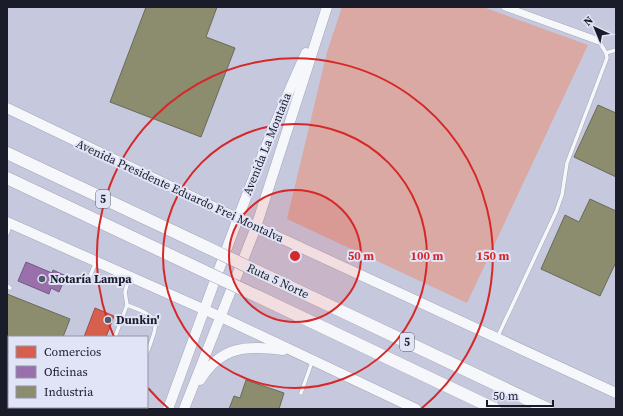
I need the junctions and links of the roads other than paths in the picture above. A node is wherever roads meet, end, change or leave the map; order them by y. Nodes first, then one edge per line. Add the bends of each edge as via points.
1 (505, 7) edge
2 (325, 12) edge
3 (599, 41) joint
4 (616, 50) edge
5 (606, 53) junction
6 (7, 108) edge
7 (7, 153) edge
8 (7, 178) edge
9 (238, 218) junction
10 (9, 223) edge
11 (256, 227) junction
12 (7, 234) edge
13 (96, 262) junction
14 (130, 277) junction
15 (87, 283) dead end
16 (127, 305) junction
17 (204, 310) junction
18 (221, 318) junction
19 (115, 336) edge
20 (497, 339) junction
21 (148, 351) edge
22 (292, 351) junction
23 (312, 360) junction
24 (301, 393) dead end
25 (616, 393) edge
26 (186, 405) edge
27 (168, 409) edge
28 (416, 409) edge
29 (494, 409) edge
30 (548, 409) edge

1 - 3 street
2 - 9 main road, Avenida La Montaña via 288,93
2 - 11 main road, Avenida La Montaña
3 - 5 lane
4 - 5 lane
5 - 20 lane via 605,63 567,163 562,195 556,212
6 - 9 main road, Avenida Presidente Eduardo Frei Montalva
7 - 30 highway, Ruta 5 Norte / 5, bridge
8 - 29 highway, Ruta 5 Norte / 5, bridge
9 - 11 main road, Avenida Presidente Eduardo Frei Montalva
9 - 17 main road, Avenida La Montaña
10 - 12 lane
10 - 13 main road
11 - 18 main road, Avenida La Montaña
11 - 20 main road, Avenida Presidente Eduardo Frei Montalva
13 - 14 main road
13 - 15 lane
14 - 16 lane via 125,292
14 - 17 main road
16 - 19 lane
16 - 21 lane via 150,314 153,318 156,329
17 - 18 main road
17 - 27 main road, Avenida La Montaña
18 - 22 main road
18 - 26 main road, Avenida La Montaña
20 - 25 main road, Avenida Presidente Eduardo Frei Montalva
22 - 23 main road
22 - 26 main road via 245,347 225,354 207,370
23 - 24 lane
23 - 28 main road

